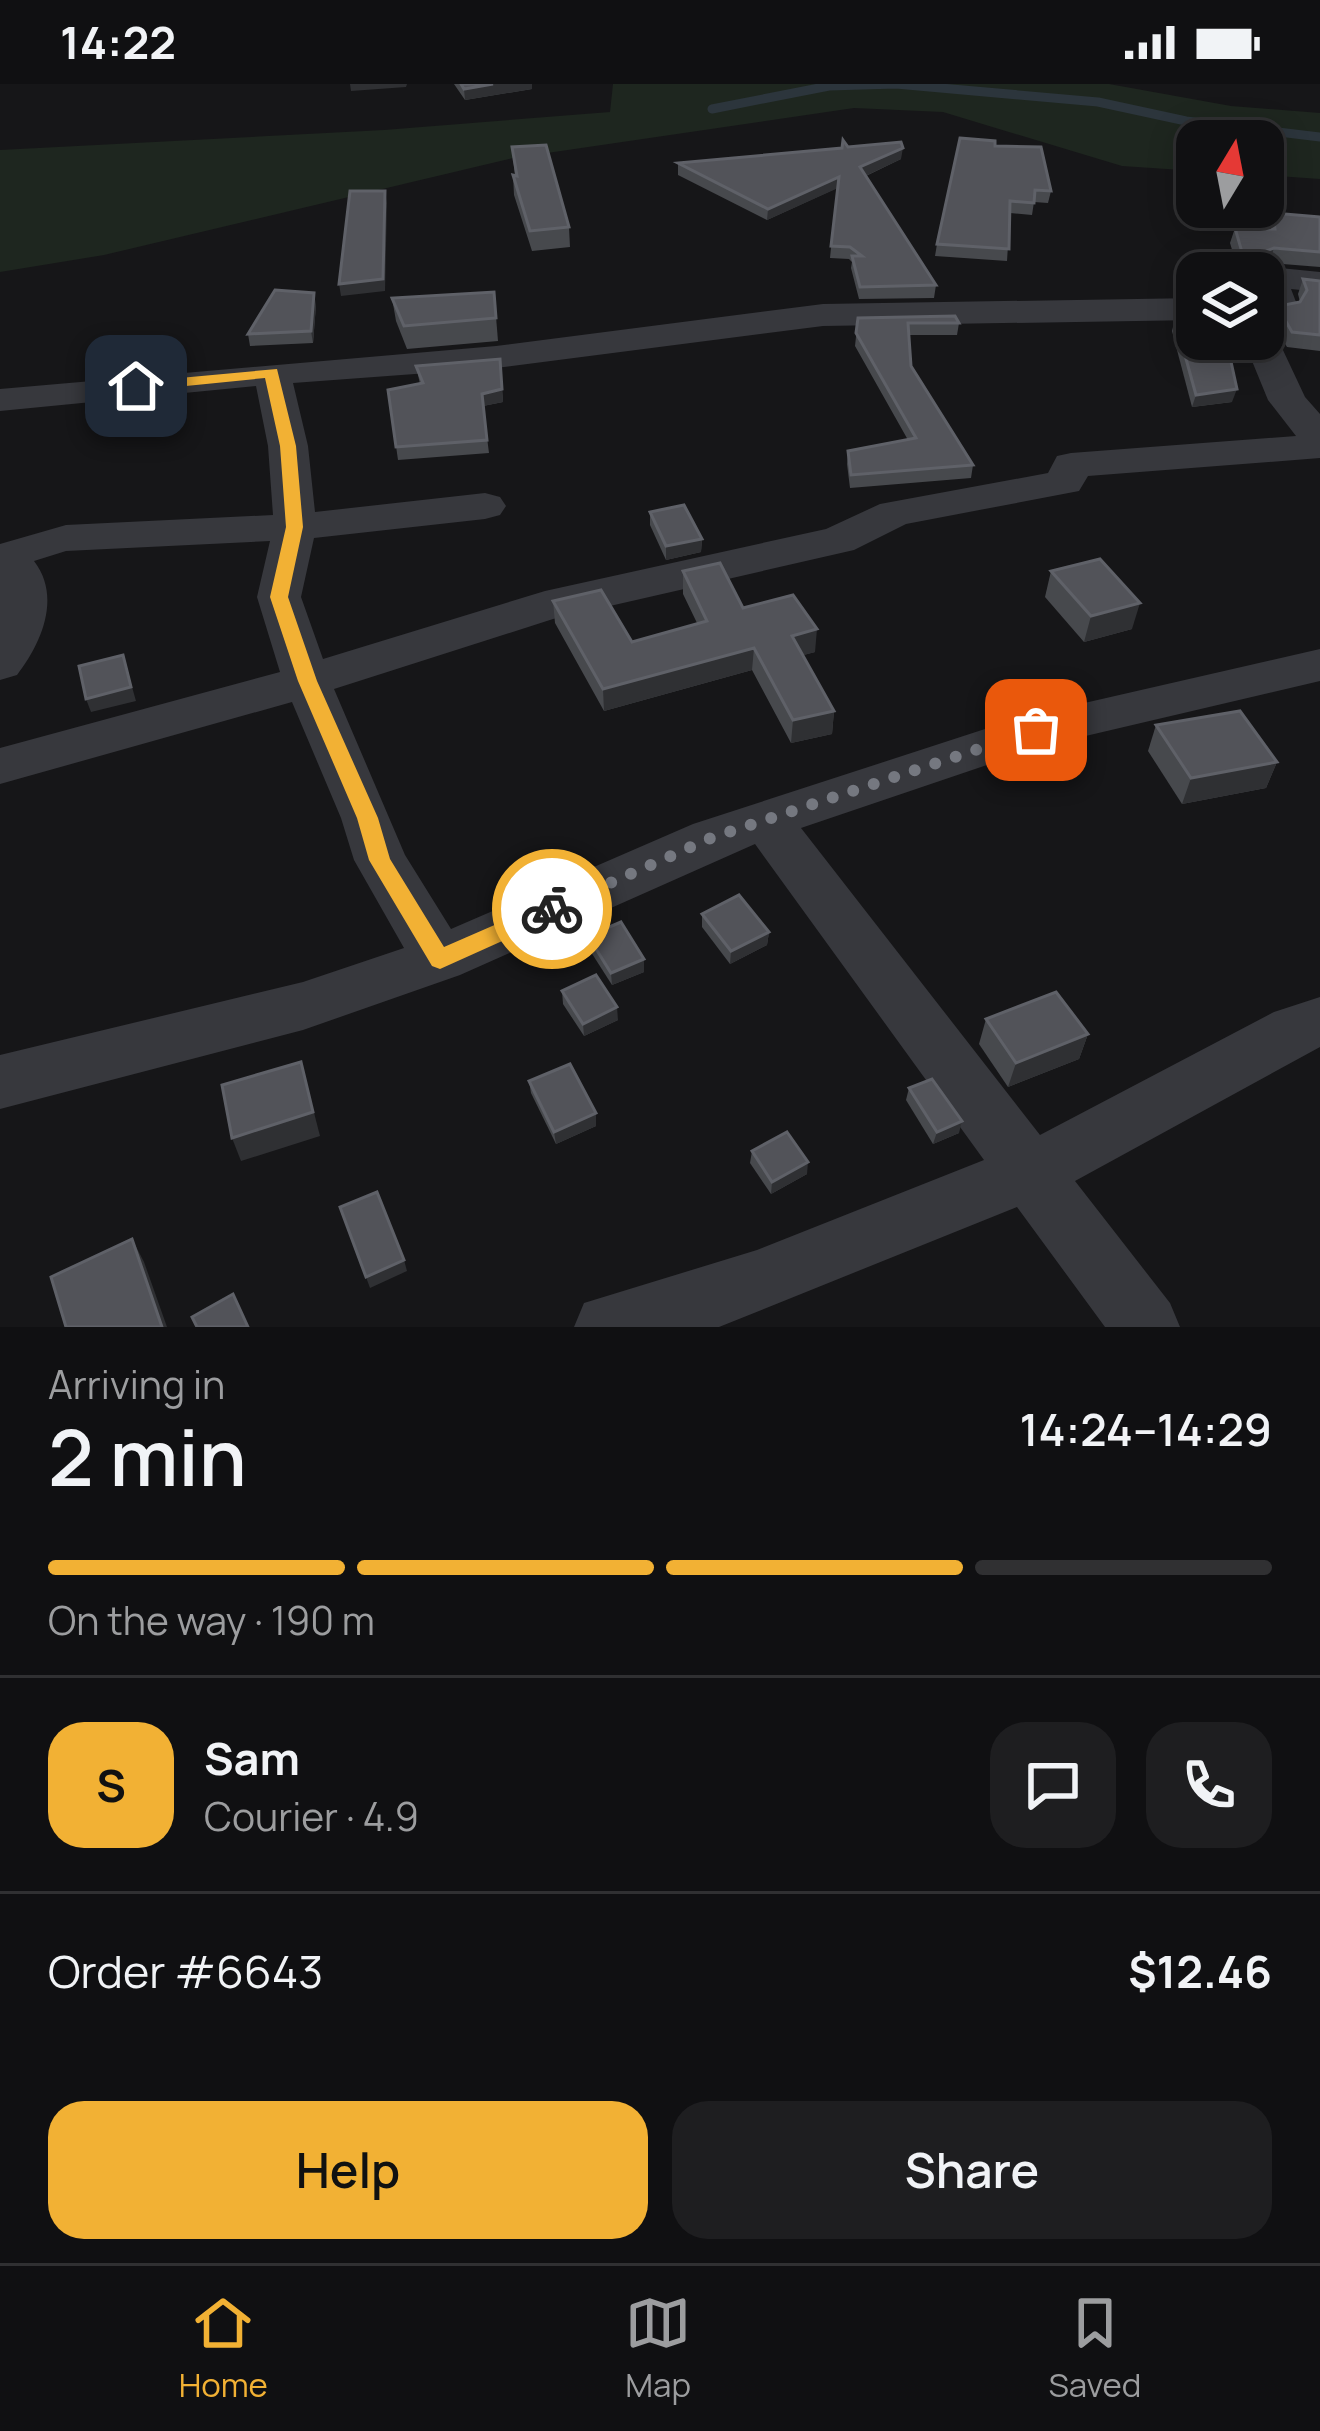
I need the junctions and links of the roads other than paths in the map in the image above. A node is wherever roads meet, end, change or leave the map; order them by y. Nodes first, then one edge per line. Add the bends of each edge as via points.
1 (1284, 278) edge
2 (1320, 282) edge
3 (1176, 310) edge
4 (1270, 360) edge
5 (272, 373) junction
6 (0, 400) edge
7 (1320, 443) edge
8 (485, 506) dead end
9 (295, 527) junction
10 (0, 562) edge
11 (0, 664) edge
12 (1320, 665) edge
13 (308, 681) junction
14 (0, 766) edge
15 (766, 820) junction
16 (440, 959) junction
17 (1320, 1022) edge
18 (0, 1082) edge
19 (1031, 1171) junction
20 (608, 1327) edge
21 (1147, 1327) edge

1 - 2 street
3 - 5 street via 823,315 496,357
4 - 7 street via 1287,400
5 - 6 street
5 - 9 street
7 - 13 street via 1071,465 1065,482 895,513 839,540 545,607
8 - 9 street
9 - 10 street via 66,538
9 - 13 street via 279,597
10 - 11 street via 21,573 27,599 19,639
12 - 15 street via 1036,730
13 - 14 street
13 - 16 street via 380,860
15 - 16 street
15 - 19 street
16 - 18 street via 303,1006
17 - 19 street
19 - 20 street via 757,1283
19 - 21 street

